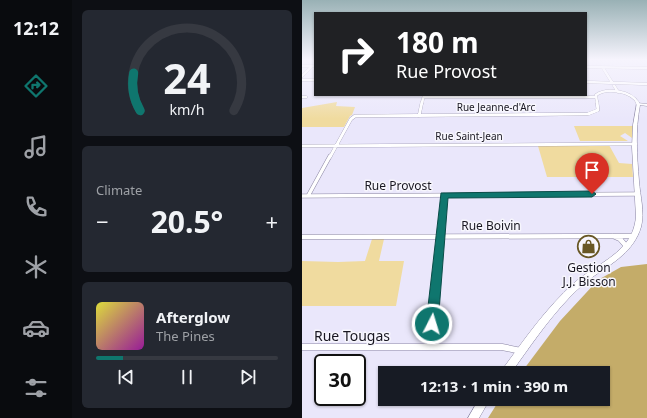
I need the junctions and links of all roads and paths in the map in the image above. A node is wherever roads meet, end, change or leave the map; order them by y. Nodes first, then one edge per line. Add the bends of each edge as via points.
1 (302, 80) edge
2 (314, 80) edge
3 (610, 80) edge
4 (587, 82) edge
5 (612, 83) junction
6 (647, 84) edge
7 (618, 92) junction
8 (302, 96) edge
9 (306, 96) dead end
10 (424, 96) edge
11 (596, 97) junction
12 (638, 104) junction
13 (647, 105) edge
14 (419, 116) junction
15 (636, 144) junction
16 (335, 145) junction
17 (302, 146) edge
18 (638, 194) junction
19 (444, 195) junction
20 (302, 196) edge
21 (308, 196) junction
22 (609, 235) junction
23 (440, 236) junction
24 (634, 236) junction
25 (302, 237) edge
26 (627, 247) junction
27 (430, 346) junction
28 (302, 347) edge
29 (521, 351) junction
30 (509, 366) edge
31 (481, 406) edge
32 (473, 418) edge

1 - 2 street
3 - 5 street
4 - 5 street
5 - 6 street
5 - 7 street
7 - 11 street via 599,92
7 - 12 street via 633,96
8 - 9 street
10 - 11 street
10 - 14 street
11 - 14 street, Rue Jeanne-d'Arc via 598,110 588,114
12 - 13 street
12 - 15 street
14 - 16 street, Rue Jeanne-d'Arc via 353,117
15 - 16 street, Rue Saint-Jean
15 - 18 street
16 - 17 street, Rue Saint-Jean
16 - 21 street
18 - 19 street, Rue Provost
18 - 24 street via 640,216
19 - 21 street, Rue Provost
19 - 23 street
20 - 21 street, Rue Provost
22 - 23 street, Rue Boivin
22 - 24 street, Rue Boivin
22 - 26 street via 619,238
23 - 25 street, Rue Boivin
23 - 27 street
24 - 26 street
26 - 29 street via 577,285
27 - 28 street, Rue Tougas
27 - 29 street, Rue Tougas via 502,347
29 - 30 street
31 - 32 street

